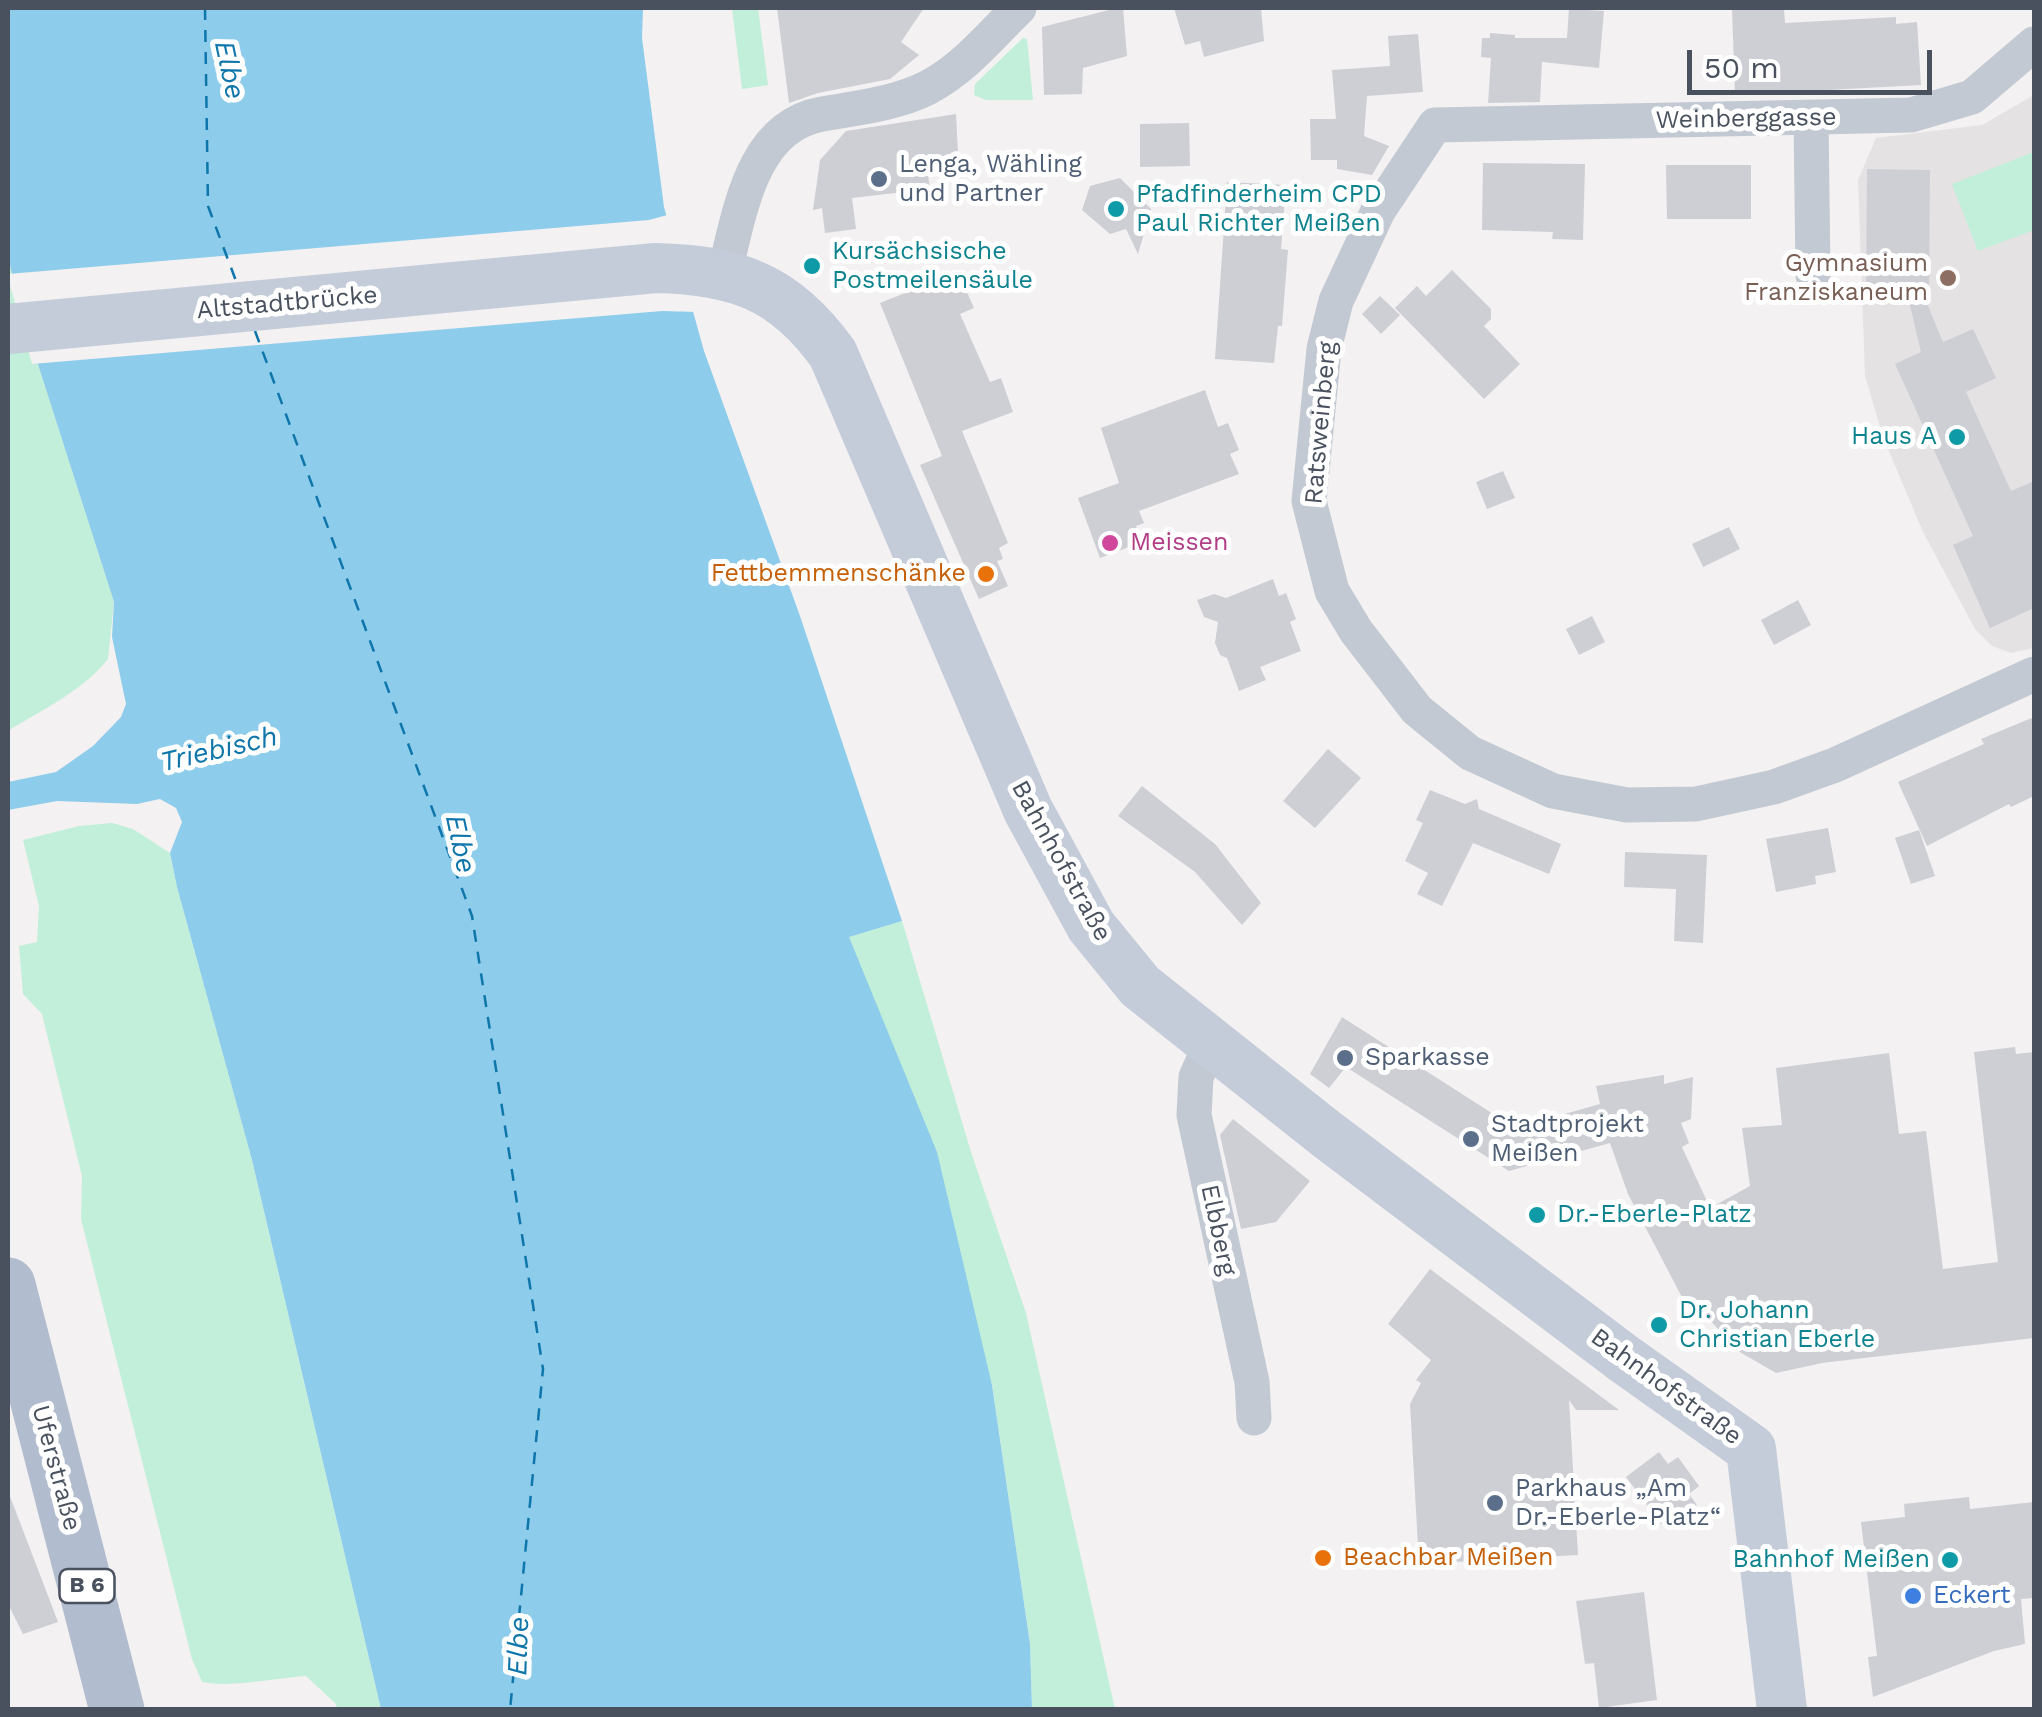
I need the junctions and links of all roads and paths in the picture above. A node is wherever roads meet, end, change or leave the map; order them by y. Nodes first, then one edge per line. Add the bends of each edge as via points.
1 (1019, 8) edge
2 (2034, 44) edge
3 (1812, 120) junction
4 (1435, 125) joint
5 (709, 271) junction
6 (566, 275) joint
7 (1813, 276) dead end
8 (8, 329) edge
9 (2034, 674) edge
10 (1211, 1044) junction
11 (8, 1285) edge
12 (1254, 1418) dead end
13 (117, 1710) edge
14 (1782, 1710) edge

1 - 5 street via 974,54 924,90 816,115 778,134
2 - 3 street, Weinberggasse via 1972,97 1910,115
3 - 4 street, Weinberggasse
3 - 7 street
4 - 9 street, Ratsweinberg via 1378,211 1336,301 1324,348 1309,502 1332,591 1417,710 1470,753 1552,791 1627,805 1696,804 1834,765
5 - 6 main road, Bahnhofstraße
5 - 10 main road, Bahnhofstraße via 752,282 780,298 833,354 1028,810 1091,926 1140,986
6 - 8 main road, Altstadtbrücke
10 - 12 street, Elbberg via 1196,1077 1194,1115 1252,1382
10 - 14 main road, Bahnhofstraße via 1751,1449
11 - 13 main road, Uferstraße / B 6

